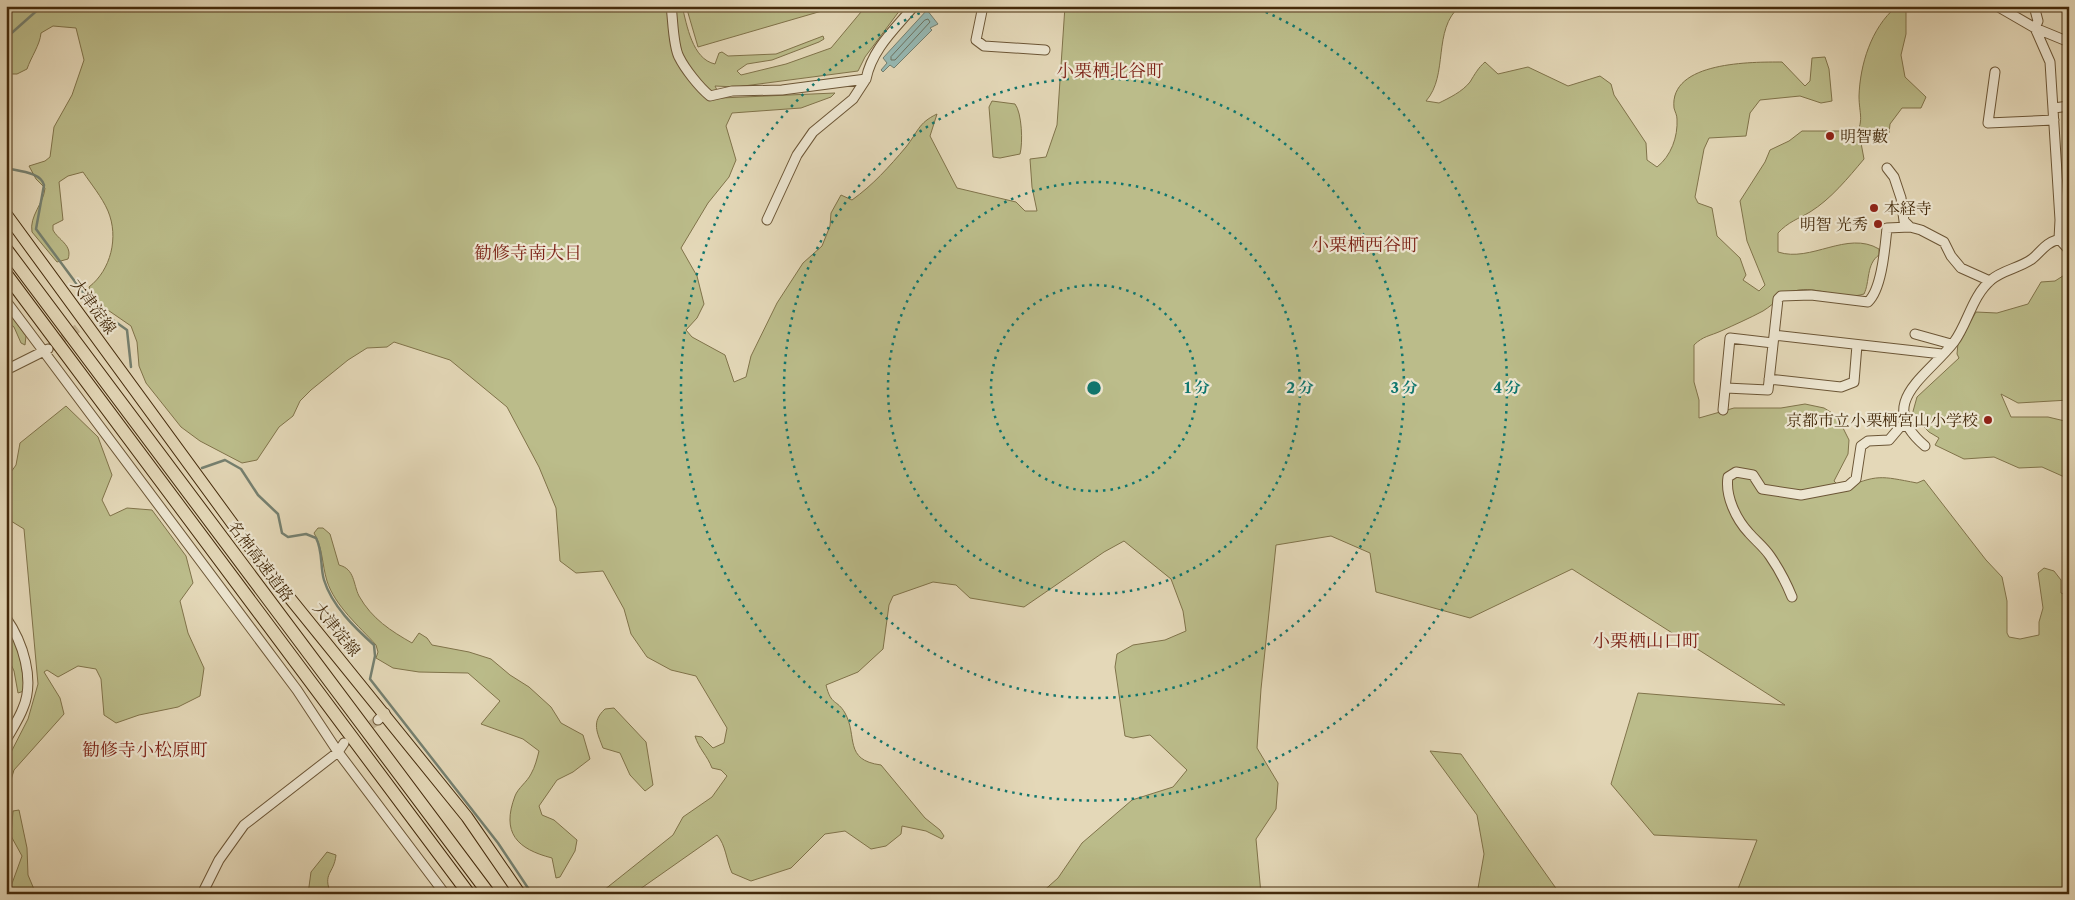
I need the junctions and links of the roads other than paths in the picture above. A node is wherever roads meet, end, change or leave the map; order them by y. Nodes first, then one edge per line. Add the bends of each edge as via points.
1 (671, 6) edge
2 (914, 6) edge
3 (983, 6) edge
4 (1997, 6) edge
5 (2034, 6) edge
6 (2035, 28) junction
7 (2069, 42) edge
8 (1044, 50) dead end
9 (1995, 72) dead end
10 (866, 79) junction
11 (2069, 106) edge
12 (2054, 108) junction
13 (2054, 120) junction
14 (1887, 168) dead end
15 (6, 214) edge
16 (767, 220) dead end
17 (2064, 221) edge
18 (1910, 227) junction
19 (2059, 239) junction
20 (6, 249) edge
21 (2069, 250) edge
22 (6, 274) edge
23 (1990, 281) junction
24 (6, 302) edge
25 (1915, 334) dead end
26 (1773, 339) junction
27 (1951, 344) junction
28 (1857, 345) junction
29 (45, 351) junction
30 (1942, 354) junction
31 (6, 370) edge
32 (1769, 379) junction
33 (1726, 388) junction
34 (1724, 410) dead end
35 (1906, 425) junction
36 (1925, 446) dead end
37 (1792, 597) dead end
38 (6, 618) edge
39 (6, 740) edge
40 (344, 743) tunnel mouth
41 (338, 752) junction
42 (444, 893) edge
43 (202, 894) edge
44 (470, 894) edge
45 (489, 894) edge
46 (520, 894) edge

1 - 10 street via 678,56 697,86 710,96 732,91 782,90
2 - 10 street via 875,53
3 - 8 street via 976,40 984,46
4 - 6 street
5 - 6 street via 2038,21
6 - 7 street
6 - 12 street via 2050,62
9 - 13 street via 1988,123
10 - 16 street via 853,99 813,132 797,155
11 - 12 street
12 - 13 street
13 - 17 street
14 - 18 street via 1894,177 1901,198 1904,221
15 - 46 main road, 大津淀線 via 260,560 381,717 468,817
17 - 19 street
18 - 23 street via 1944,242 1960,268
18 - 26 street via 1887,228 1875,296 1868,302 1781,296
19 - 21 street
19 - 23 street via 2047,243 2032,259
20 - 45 highway, 名神高速道路
22 - 44 highway, 名神高速道路
23 - 27 street
24 - 29 street
25 - 27 street
26 - 28 street
26 - 32 street
26 - 33 street via 1730,338
27 - 30 street
28 - 30 street
28 - 32 street via 1854,382 1841,387
29 - 31 street
29 - 41 street via 296,690
30 - 35 street via 1912,386 1906,400
32 - 33 street via 1768,390
33 - 34 street
35 - 36 street
35 - 37 street via 1900,426 1889,440 1868,441 1860,446 1856,479 1848,486 1801,495 1762,489 1754,475 1736,472 1728,477 1726,490 1736,513 1747,532 1769,554
38 - 39 street via 21,647 28,691 24,708
40 - 41 street
41 - 42 street
41 - 43 street via 244,825 219,860

